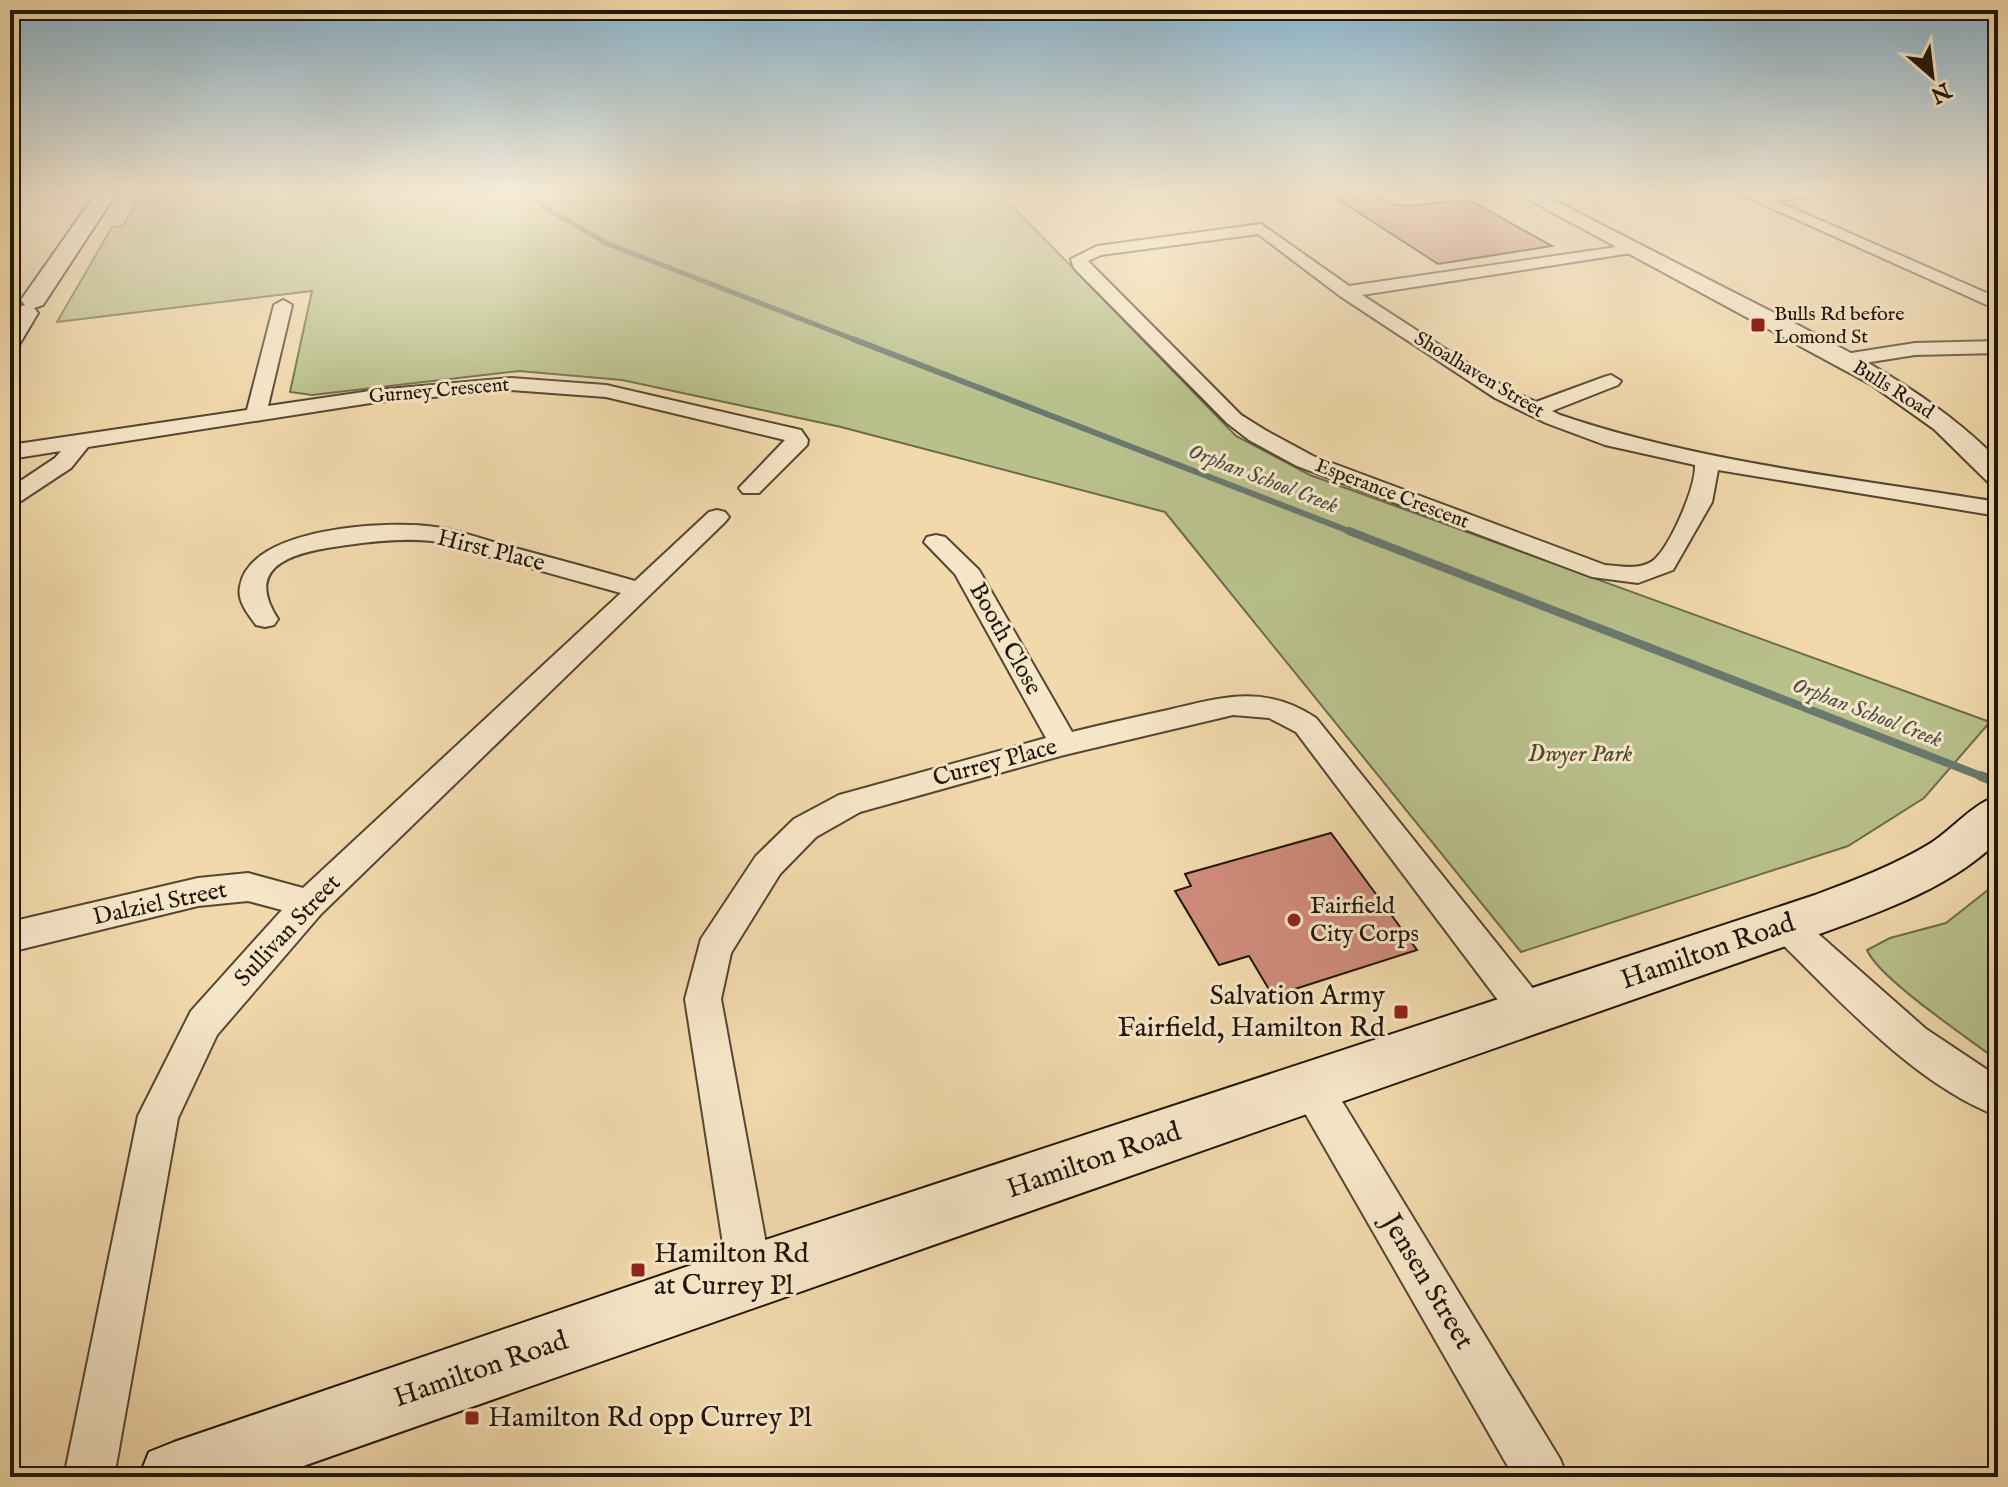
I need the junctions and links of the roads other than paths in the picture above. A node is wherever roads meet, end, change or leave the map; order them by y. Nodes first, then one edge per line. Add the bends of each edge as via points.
1 (57, 258) edge
2 (1081, 258) edge
3 (1301, 258) edge
4 (1564, 258) edge
5 (1651, 258) edge
6 (1893, 258) edge
7 (1346, 292) junction
8 (283, 305) dead end
9 (1998, 305) edge
10 (20, 308) edge
11 (10, 339) edge
12 (1998, 347) edge
13 (1845, 360) junction
14 (1611, 381) dead end
15 (1535, 410) junction
16 (256, 414) junction
17 (80, 442) junction
18 (10, 452) edge
19 (1706, 461) junction
20 (1998, 476) edge
21 (751, 488) dead end
22 (10, 498) edge
23 (1998, 509) edge
24 (717, 517) dead end
25 (936, 542) dead end
26 (640, 590) junction
27 (265, 619) dead end
28 (1064, 744) junction
29 (1998, 813) edge
30 (309, 904) junction
31 (1786, 926) junction
32 (10, 937) edge
33 (1529, 1012) junction
34 (1312, 1088) junction
35 (1998, 1098) edge
36 (750, 1276) junction
37 (89, 1477) edge
38 (174, 1477) edge
39 (1542, 1477) edge

1 - 10 main road
2 - 19 street, Esperance Crescent via 1080,264 1234,419 1257,435 1317,465 1601,572 1638,575 1664,565 1700,502
3 - 7 street, Shoalhaven Street
4 - 7 street
5 - 13 street, Bulls Road
6 - 9 street
7 - 15 street, Shoalhaven Street
8 - 16 street
10 - 11 main road
12 - 13 street via 1915,349
13 - 20 street, Bulls Road via 1939,418
14 - 15 street
15 - 19 street, Shoalhaven Street via 1613,440
16 - 17 street, Gurney Crescent
16 - 21 street, Gurney Crescent via 450,387 531,384 606,391 793,435 796,445
17 - 18 street, Gurney Crescent
17 - 22 street via 63,463
19 - 23 street, Shoalhaven Street
24 - 26 street, Sullivan Street
25 - 28 street, Booth Close via 966,570
26 - 27 street, Hirst Place via 435,534 388,532 301,544 277,554 259,568 252,588
26 - 30 street, Sullivan Street
28 - 33 street, Currey Place via 1233,705 1268,706 1295,717
28 - 36 street, Currey Place via 850,803 805,828 768,865 714,950 703,999
29 - 31 main road, Hamilton Road via 1937,861 1873,894
30 - 32 street, Dalziel Street via 248,887 198,892
30 - 37 street, Sullivan Street via 204,1023 158,1116
31 - 33 main road, Hamilton Road
31 - 35 street via 1928,1053
33 - 34 main road, Hamilton Road
34 - 36 main road, Hamilton Road
34 - 39 street, Jensen Street
36 - 38 main road, Hamilton Road

